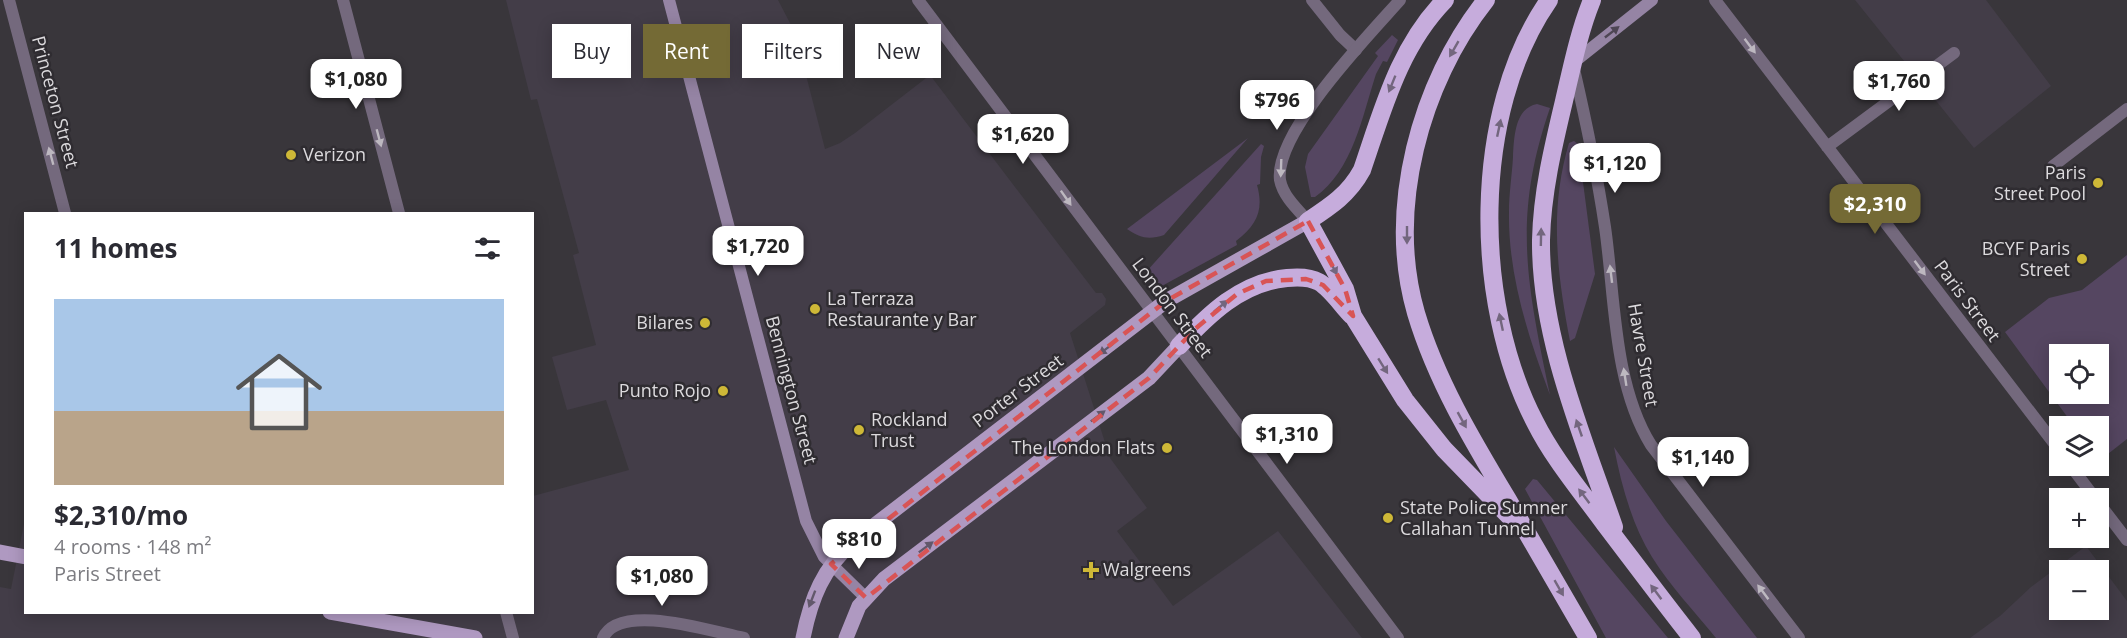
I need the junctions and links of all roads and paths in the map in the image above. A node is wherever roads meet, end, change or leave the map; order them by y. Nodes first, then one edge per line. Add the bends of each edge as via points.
1 (9, 0) edge
2 (343, 0) edge
3 (669, 0) edge
4 (918, 0) edge
5 (1312, 0) edge
6 (1400, 0) edge
7 (1445, 0) edge
8 (1486, 0) edge
9 (1549, 0) edge
10 (1592, 0) edge
11 (1652, 0) edge
12 (1715, 0) edge
13 (1356, 50) junction
14 (1954, 53) dead end
15 (1573, 63) junction
16 (2127, 109) edge
17 (1827, 147) junction
18 (2053, 166) dead end
19 (65, 212) edge
20 (399, 212) edge
21 (1308, 221) junction
22 (1151, 312) junction
23 (1353, 316) junction
24 (1179, 346) junction
25 (2049, 437) edge
26 (2078, 476) edge
27 (2087, 488) edge
28 (2109, 516) edge
29 (1530, 538) junction
30 (2127, 540) edge
31 (1619, 543) junction
32 (0, 552) edge
33 (24, 557) edge
34 (831, 564) junction
35 (866, 598) junction
36 (341, 614) edge
37 (507, 614) edge
38 (475, 638) edge
39 (513, 638) edge
40 (603, 638) edge
41 (744, 638) edge
42 (802, 638) edge
43 (846, 638) edge
44 (1398, 638) edge
45 (1588, 638) edge
46 (1692, 638) edge
47 (1799, 638) edge

19 -> 1 street, Princeton Street
2 -> 20 street
3 - 34 main road, Bennington Street via 807,521 819,549
4 -> 22 street, London Street
5 - 13 street
6 - 13 street
7 -> 21 highway via 1421,28 1399,67 1355,184 1336,203
8 -> 29 highway via 1456,45 1424,115 1411,176 1407,261 1415,311 1433,361
31 -> 9 highway via 1575,485 1535,422 1519,387 1494,282 1490,190 1498,133 1522,52
10 - 15 highway
15 -> 11 main road
12 -> 17 street, Paris Street
13 -> 21 street via 1300,124 1282,156 1283,189
14 - 17 street
31 -> 15 highway via 1563,374 1542,257 1544,189
47 -> 15 street, Havre Street via 1651,445 1635,415 1625,378 1599,192
16 - 18 street
17 -> 25 street, Paris Street
21 - 22 main road, Porter Street
21 -> 23 highway via 1345,289
22 - 24 street, London Street
22 -> 34 main road, Porter Street via 854,541
24 -> 23 highway via 1229,300 1276,279 1317,281
23 -> 29 highway via 1428,431
35 -> 24 main road via 884,579 1149,378
24 - 44 street, London Street
26 - 27 street
28 - 30 street
29 -> 45 highway
46 -> 31 highway
32 - 33 main road
34 - 35 main road, Bennington Street
34 -> 42 main road, Porter Street via 812,598
35 - 43 main road via 855,613
36 - 38 main road
37 - 39 street
40 - 41 street via 615,624 638,619

